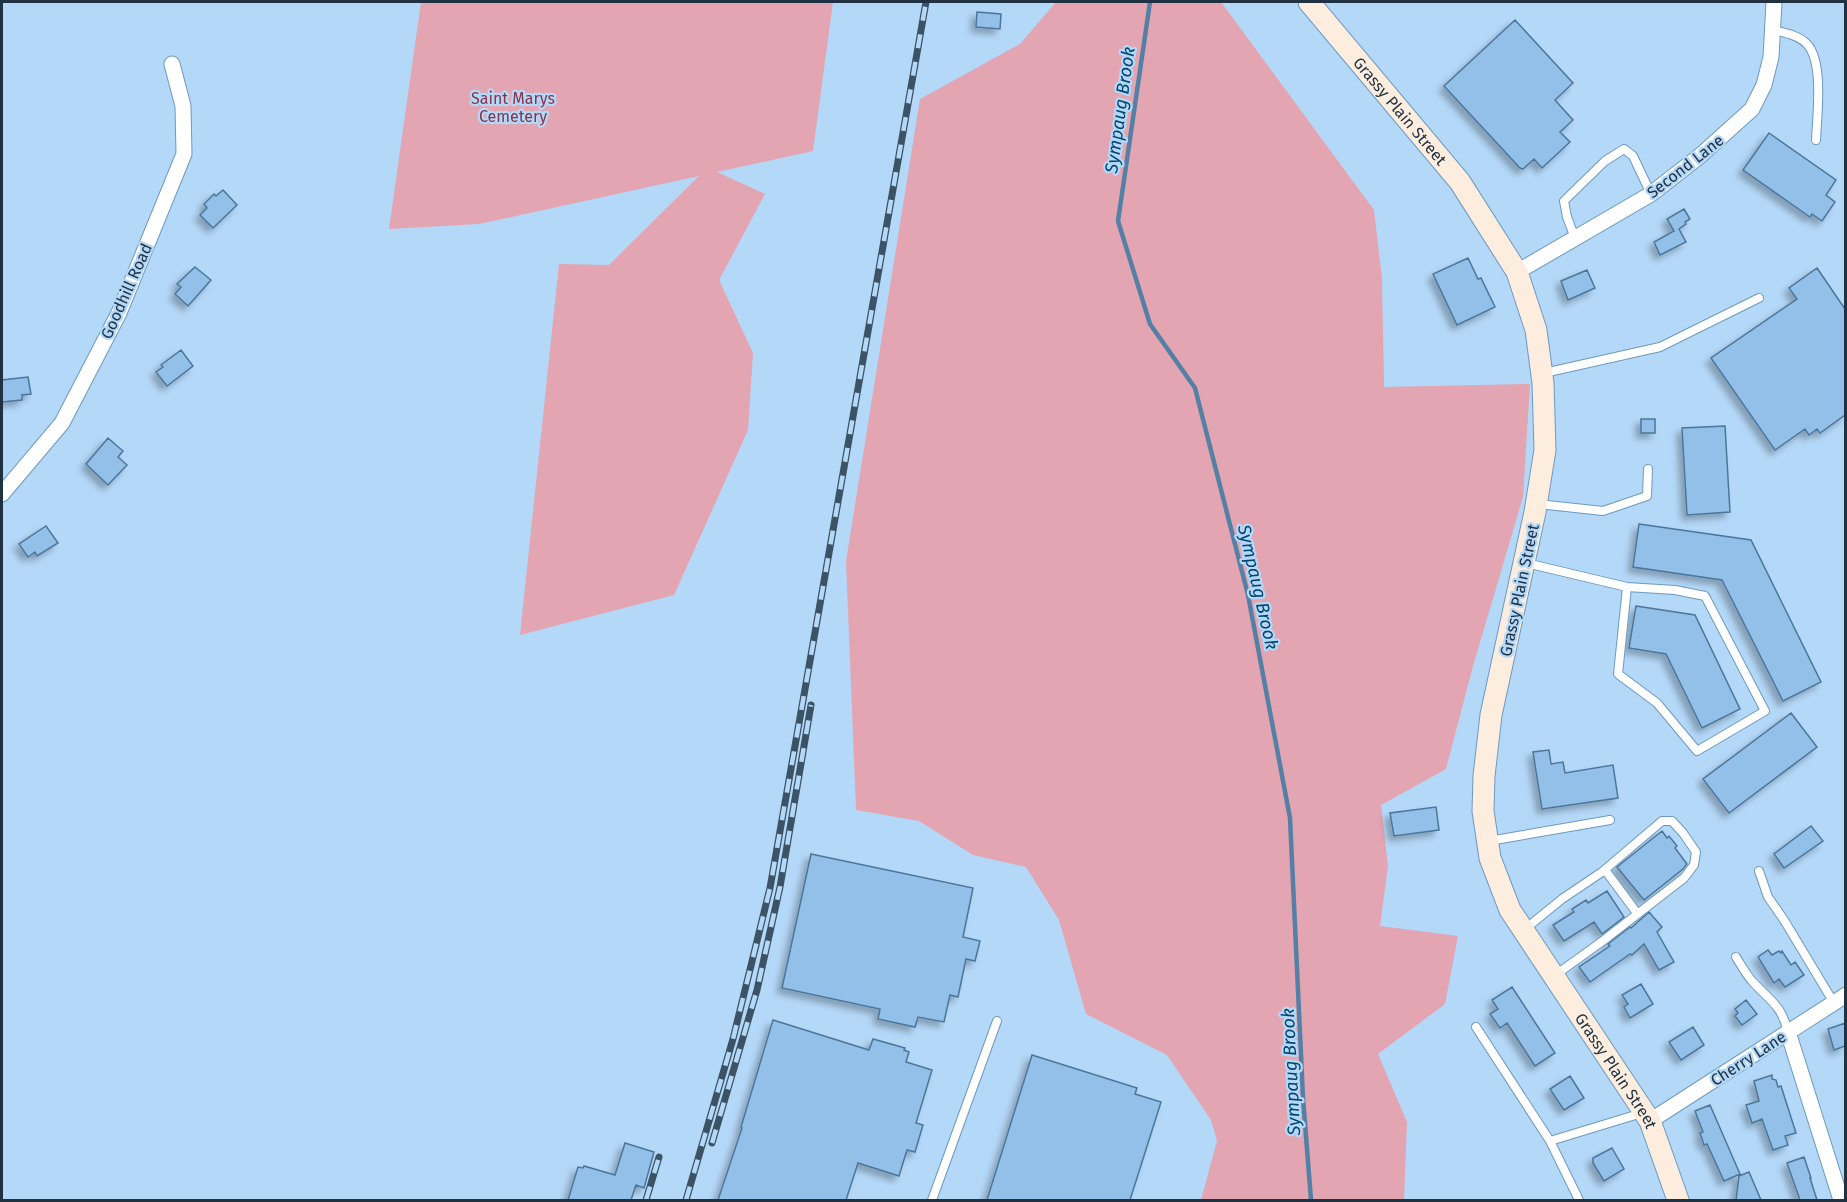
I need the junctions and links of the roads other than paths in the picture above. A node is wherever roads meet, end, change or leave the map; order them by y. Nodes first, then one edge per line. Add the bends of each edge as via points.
1 (1309, 2) edge
2 (1774, 2) edge
3 (1773, 30) junction
4 (172, 64) dead end
5 (1816, 140) dead end
6 (1651, 194) junction
7 (1575, 239) junction
8 (1517, 272) junction
9 (1759, 298) dead end
10 (1542, 374) junction
11 (1648, 469) dead end
12 (2, 494) edge
13 (1536, 504) junction
14 (1524, 563) junction
15 (1627, 586) junction
16 (1610, 820) dead end
17 (1487, 841) junction
18 (1605, 870) junction
19 (1760, 871) dead end
20 (1637, 913) junction
21 (1523, 931) junction
22 (1736, 957) dead end
23 (1552, 976) junction
24 (1840, 999) edge
25 (997, 1021) dead end
26 (1476, 1027) dead end
27 (1788, 1032) junction
28 (1646, 1117) junction
29 (1550, 1141) junction
30 (932, 1200) edge
31 (1579, 1200) edge
32 (1678, 1200) edge
33 (1841, 1200) edge

1 - 8 main road, Grassy Plain Street via 1460,182
2 - 3 street, Second Lane
3 - 5 lane via 1803,41 1816,59
3 - 6 street, Second Lane via 1764,85 1752,109
4 - 12 street, Goodhill Road via 183,106 184,154 119,313 62,423
6 - 7 street, Second Lane
6 - 7 lane via 1633,156 1624,149 1605,160 1564,201
7 - 8 street, Second Lane
8 - 10 main road, Grassy Plain Street via 1536,330
9 - 10 lane via 1660,347
10 - 13 main road, Grassy Plain Street via 1545,450
11 - 13 lane via 1647,496 1603,512
13 - 14 main road, Grassy Plain Street
14 - 15 lane
14 - 17 main road, Grassy Plain Street via 1491,715 1484,776
15 - 15 lane via 1705,596 1765,711 1697,751 1657,703 1618,674
16 - 17 lane
17 - 21 main road, Grassy Plain Street via 1510,910
18 - 20 lane
18 - 20 lane via 1662,821 1672,821 1683,833 1696,852 1694,865 1684,878
18 - 21 lane
19 - 24 lane via 1768,897
20 - 23 lane
21 - 23 main road, Grassy Plain Street
22 - 27 lane via 1751,980 1784,1015
23 - 28 main road, Grassy Plain Street
24 - 27 street, Cherry Lane
25 - 30 lane
26 - 29 lane
27 - 28 street, Cherry Lane
27 - 33 street
28 - 29 lane
28 - 32 main road, Grassy Plain Street
29 - 31 lane

